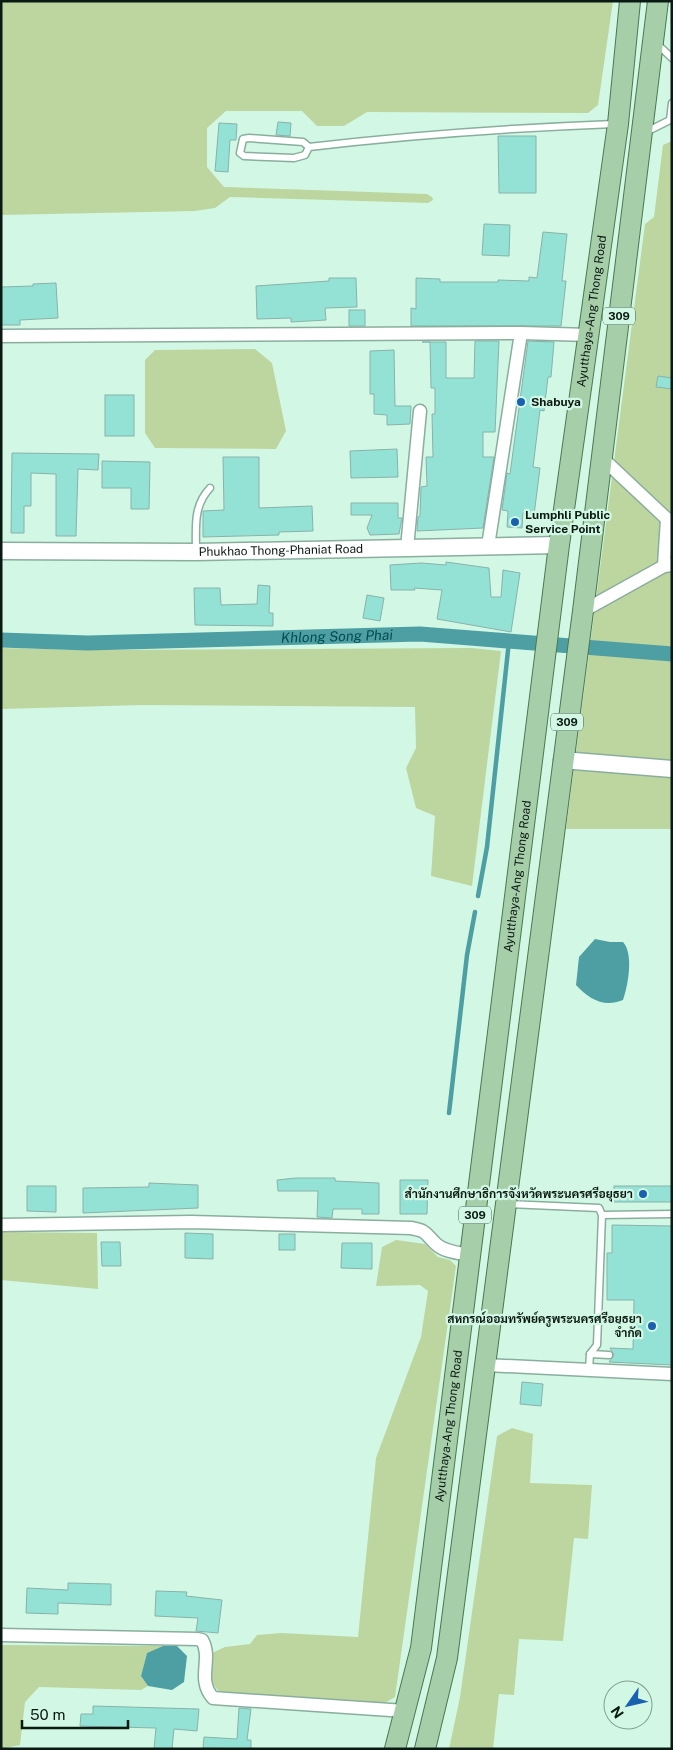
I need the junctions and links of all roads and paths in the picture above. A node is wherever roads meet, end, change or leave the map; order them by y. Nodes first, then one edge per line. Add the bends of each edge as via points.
1 (630, 1) edge
2 (658, 1) edge
3 (653, 40) junction
4 (672, 58) edge
5 (672, 103) edge
6 (618, 124) junction
7 (642, 134) junction
8 (309, 147) junction
9 (521, 333) junction
10 (589, 335) junction
11 (1, 336) edge
12 (420, 411) dead end
13 (602, 458) junction
14 (210, 488) dead end
15 (669, 519) edge
16 (560, 545) junction
17 (488, 546) junction
18 (407, 548) junction
19 (1, 550) edge
20 (196, 552) junction
21 (668, 565) edge
22 (583, 611) junction
23 (562, 760) junction
24 (672, 768) edge
25 (486, 1130) junction
26 (514, 1134) junction
27 (505, 1204) junction
28 (672, 1214) edge
29 (602, 1215) junction
30 (1, 1225) edge
31 (470, 1255) junction
32 (600, 1276) junction
33 (607, 1276) dead end
34 (590, 1354) junction
35 (609, 1355) dead end
36 (485, 1365) junction
37 (589, 1370) junction
38 (672, 1374) edge
39 (1, 1635) edge
40 (405, 1711) junction
41 (395, 1749) edge
42 (425, 1749) edge

1 - 6 main road, Ayutthaya-Ang Thong Road / 309
2 - 3 main road, 309
3 - 4 lane
3 - 7 main road, 309
5 - 7 lane via 670,120
6 - 8 lane via 482,130
6 - 10 main road, Ayutthaya-Ang Thong Road / 309
7 - 13 main road, 309
8 - 8 lane via 303,142 249,138 243,140 240,153 244,156 294,158 305,155
9 - 10 street
9 - 11 street
9 - 17 street
10 - 16 main road, Ayutthaya-Ang Thong Road / 309
12 - 18 street
13 - 15 street
13 - 22 main road, 309
14 - 20 lane via 200,498 196,513
15 - 21 street
16 - 17 street, Phukhao Thong-Phaniat Road
16 - 25 main road, Ayutthaya-Ang Thong Road / 309
17 - 18 street, Phukhao Thong-Phaniat Road
18 - 20 street, Phukhao Thong-Phaniat Road
19 - 20 street, Phukhao Thong-Phaniat Road
21 - 22 street
22 - 23 main road, 309
23 - 24 street
23 - 26 main road, 309
25 - 26 main road
25 - 31 main road, Ayutthaya-Ang Thong Road / 309
26 - 27 main road, 309
27 - 29 lane via 593,1206 599,1208
27 - 36 main road, 309
28 - 29 lane
29 - 32 lane
30 - 31 street via 192,1222 411,1228 427,1232 437,1245
31 - 40 main road, Ayutthaya-Ang Thong Road / 309 via 421,1648
32 - 33 lane
32 - 34 lane via 597,1345
34 - 35 lane
34 - 37 lane
36 - 37 street
36 - 42 main road, 309 via 447,1658
37 - 38 street
39 - 40 street via 197,1638 205,1646 204,1682 214,1698
40 - 41 main road, Ayutthaya-Ang Thong Road / 309

